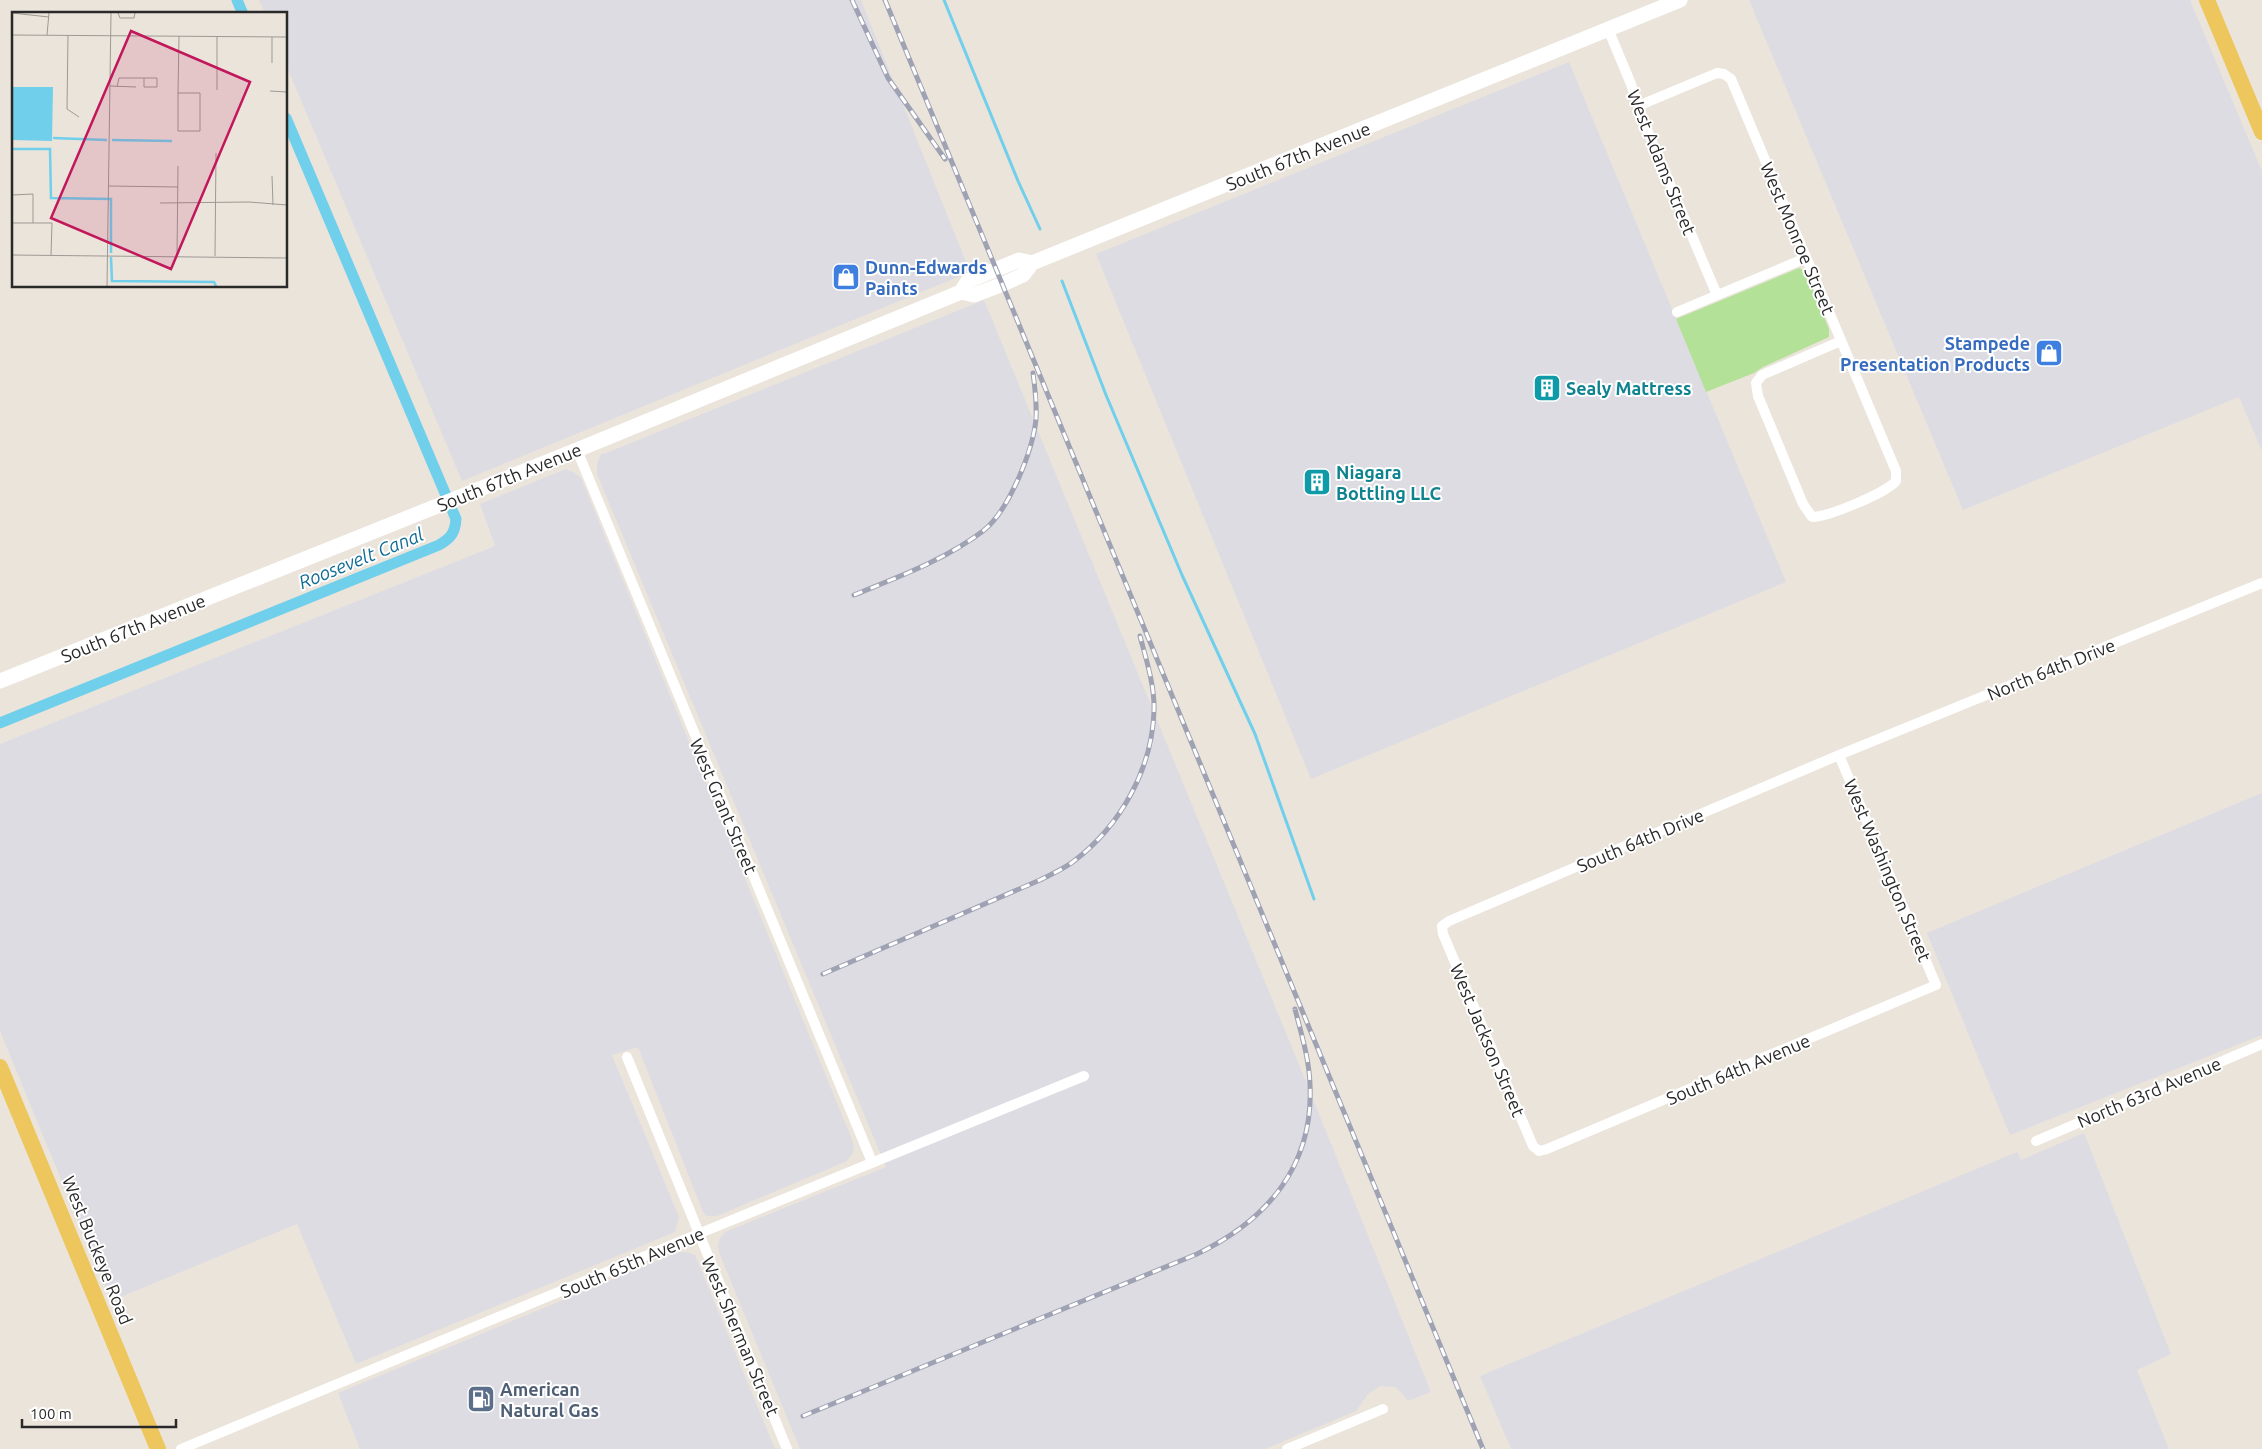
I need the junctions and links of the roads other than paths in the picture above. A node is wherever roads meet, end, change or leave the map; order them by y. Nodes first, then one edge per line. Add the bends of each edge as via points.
1 (1680, 0) edge
2 (2207, 0) edge
3 (1608, 29) junction
4 (1638, 106) junction
5 (2262, 132) edge
6 (1806, 258) junction
7 (1717, 295) junction
8 (1677, 312) dead end
9 (1841, 341) junction
10 (577, 450) junction
11 (2262, 583) edge
12 (0, 681) edge
13 (1839, 755) junction
14 (1442, 926) joint
15 (1936, 985) joint
16 (2262, 1044) edge
17 (627, 1057) dead end
18 (0, 1067) edge
19 (1084, 1076) dead end
20 (2036, 1141) dead end
21 (1539, 1151) joint
22 (872, 1162) junction
23 (698, 1234) junction
24 (1383, 1409) dead end
25 (158, 1449) edge
26 (181, 1449) edge
27 (787, 1449) edge
28 (1287, 1449) edge

1 - 3 main road, South 67th Avenue
2 - 5 main road
3 - 4 street, West Adams Street
3 - 10 main road, South 67th Avenue via 1032,263 1019,260 968,280 961,292
4 - 6 street, West Monroe Street via 1717,73 1732,79
4 - 7 street, West Adams Street
6 - 7 street
6 - 9 street, West Monroe Street
7 - 8 street
9 - 9 street, West Monroe Street via 1762,376 1756,383 1758,396 1788,469 1812,517 1829,515 1886,490 1896,481 1896,470
10 - 12 main road, South 67th Avenue
10 - 22 street, West Grant Street
11 - 13 street, North 64th Drive
13 - 14 street, South 64th Drive
13 - 15 street, West Washington Street
14 - 21 street, West Jackson Street via 1533,1146
15 - 21 street, South 64th Avenue
16 - 20 street, North 63rd Avenue
17 - 23 street, West Sherman Street
18 - 25 main road, West Buckeye Road
19 - 22 street, South 65th Avenue
22 - 23 street, South 65th Avenue
23 - 26 street, South 65th Avenue
23 - 27 street, West Sherman Street
24 - 28 street

